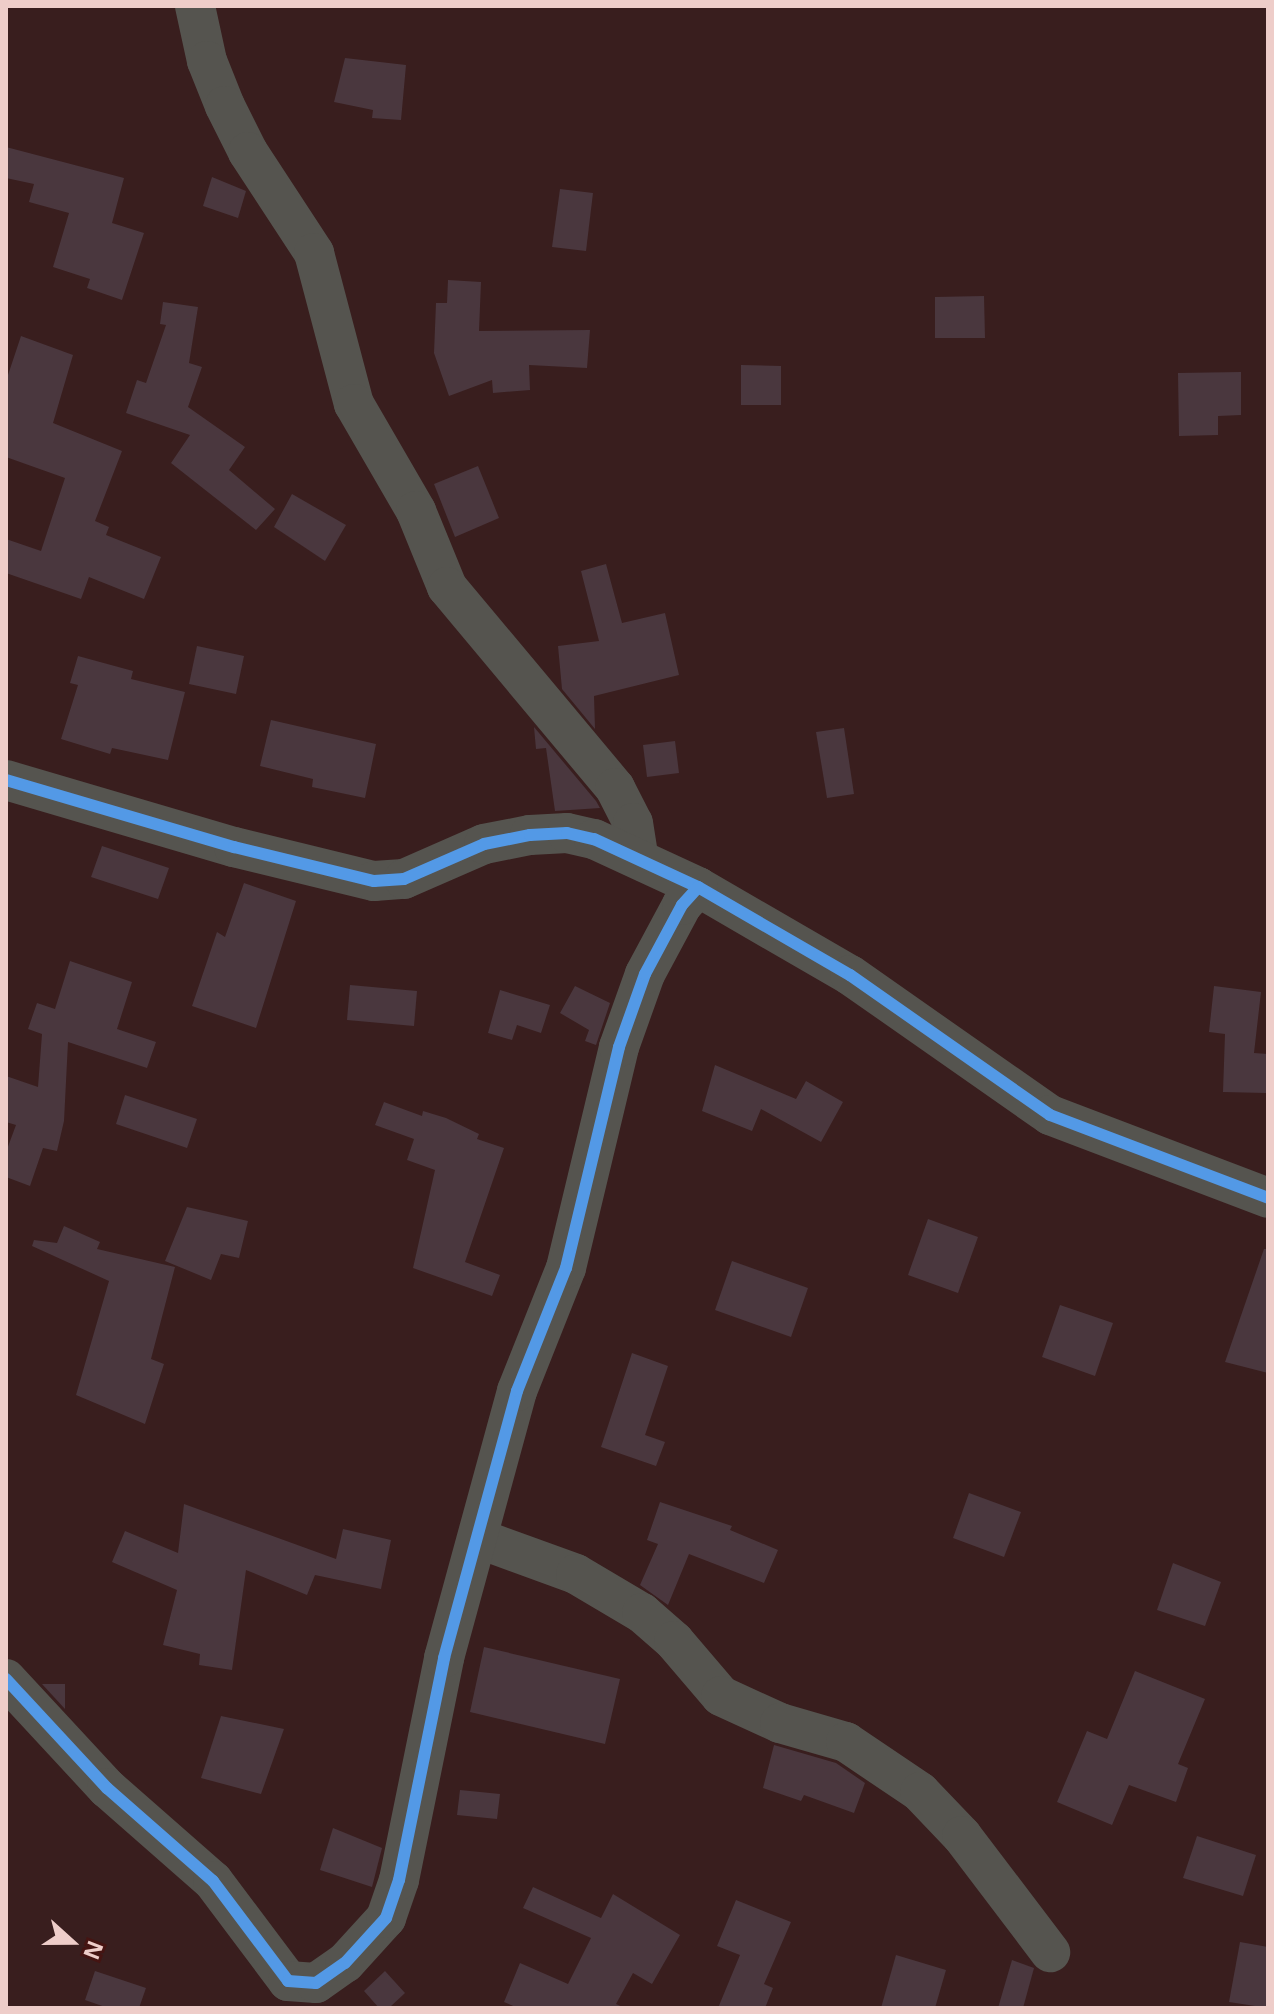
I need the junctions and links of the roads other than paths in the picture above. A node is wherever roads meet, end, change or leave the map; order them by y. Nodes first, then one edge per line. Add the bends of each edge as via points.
1 (195, 6) edge
2 (6, 780) edge
3 (630, 816) junction
4 (594, 839) junction
5 (639, 859) junction
6 (698, 887) junction
7 (1268, 1198) edge
8 (480, 1539) junction
9 (6, 1679) edge
10 (1050, 1952) dead end

1 - 3 street via 207,61 225,106 248,152 314,253 354,404 416,511 447,587 615,788
2 - 4 street via 234,847 374,881 404,879 484,844 530,835 567,833
3 - 4 street
3 - 5 street
4 - 5 street
5 - 6 street
6 - 7 street via 850,975 1050,1115
6 - 8 street via 682,905 645,974 619,1047 566,1268 517,1391
8 - 9 street via 444,1658 399,1880 386,1918 345,1963 316,1983 288,1981 213,1881 107,1788
8 - 10 street via 589,1582 642,1613 721,1696 780,1723 846,1742 920,1792 962,1836

